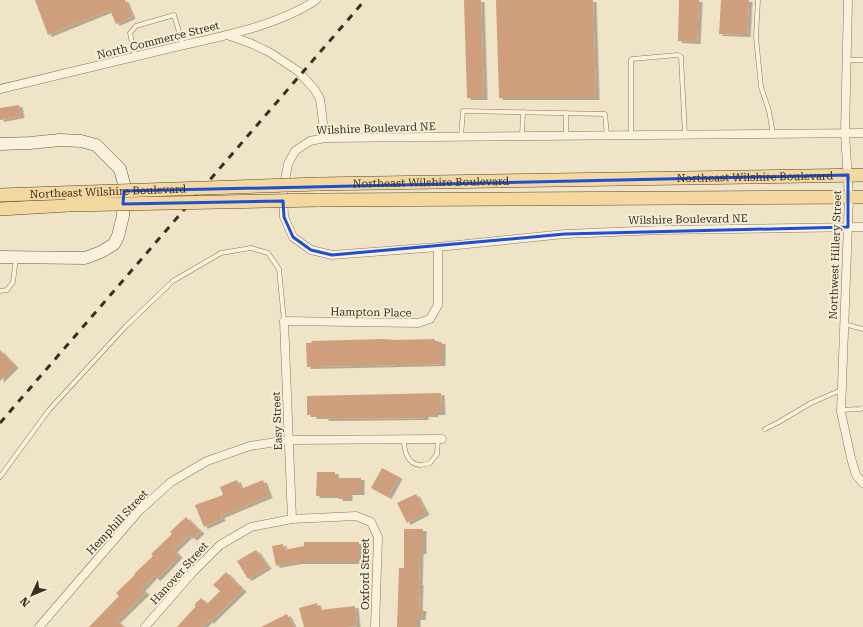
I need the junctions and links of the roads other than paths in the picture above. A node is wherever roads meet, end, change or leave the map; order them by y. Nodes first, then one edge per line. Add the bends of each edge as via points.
1 (316, 0) edge
2 (758, 0) edge
3 (848, 0) edge
4 (226, 35) junction
5 (183, 45) junction
6 (135, 57) junction
7 (847, 60) junction
8 (863, 60) edge
9 (0, 90) edge
10 (523, 112) junction
11 (566, 114) junction
12 (845, 133) junction
13 (863, 133) edge
14 (685, 134) junction
15 (773, 134) junction
16 (631, 135) junction
17 (522, 136) junction
18 (566, 136) junction
19 (607, 136) junction
20 (461, 137) junction
21 (325, 138) junction
22 (0, 144) edge
23 (863, 175) edge
24 (848, 176) junction
25 (0, 195) edge
26 (849, 197) junction
27 (863, 197) edge
28 (0, 208) edge
29 (848, 227) junction
30 (863, 227) edge
31 (438, 246) junction
32 (16, 257) junction
33 (0, 258) edge
34 (0, 291) edge
35 (284, 321) junction
36 (844, 324) junction
37 (863, 329) edge
38 (842, 390) junction
39 (863, 408) edge
40 (841, 410) junction
41 (765, 429) dead end
42 (404, 439) junction
43 (440, 439) joint
44 (290, 440) junction
45 (0, 477) edge
46 (863, 483) edge
47 (292, 519) junction
48 (371, 522) joint
49 (39, 627) edge
50 (145, 627) edge
51 (375, 627) edge

1 - 4 street, North Commerce Street via 287,15
2 - 15 lane via 756,37 761,87
3 - 7 street, Northwest Hillery Street
4 - 5 street, North Commerce Street
4 - 21 street via 269,52 298,71 320,99
5 - 6 street, North Commerce Street
5 - 6 lane via 174,15 136,26 130,33
6 - 9 street, North Commerce Street
7 - 8 lane
7 - 12 street, Northwest Hillery Street
10 - 11 lane
10 - 17 lane
10 - 20 lane via 463,111
11 - 18 lane
11 - 19 lane via 605,114
12 - 13 street, Wilshire Boulevard NE
12 - 15 street, Wilshire Boulevard NE
12 - 24 street, Northwest Hillery Street
14 - 15 street, Wilshire Boulevard NE
14 - 16 street, Wilshire Boulevard NE
14 - 16 lane via 681,57 678,55 631,60
16 - 19 street, Wilshire Boulevard NE
17 - 18 street, Wilshire Boulevard NE
17 - 20 street, Wilshire Boulevard NE
18 - 19 street, Wilshire Boulevard NE
20 - 21 street, Wilshire Boulevard NE
21 - 31 street, Wilshire Boulevard NE via 310,141 295,151 288,164 283,191 284,217 293,237 311,250 332,255
22 - 32 main road via 60,140 96,145 120,169 124,184 123,216 114,244 85,258
23 - 24 main road, Northeast Wilshire Boulevard
24 - 25 main road, Northeast Wilshire Boulevard, bridge via 318,184
24 - 26 street, Northwest Hillery Street
26 - 27 main road, Northeast Wilshire Boulevard
26 - 28 main road, Northeast Wilshire Boulevard, bridge via 318,200
26 - 29 street, Northwest Hillery Street
29 - 30 street, Wilshire Boulevard NE
29 - 31 street, Wilshire Boulevard NE via 573,234
29 - 36 street, Northwest Hillery Street
31 - 35 street, Hampton Place via 438,305 430,319 418,323
32 - 33 main road
32 - 34 lane via 13,282 7,290
35 - 44 street, Easy Street
35 - 45 lane via 279,269 268,253 251,248 221,253 173,281 126,326 49,410
36 - 37 lane
36 - 38 street, Northwest Hillery Street
38 - 40 street, Northwest Hillery Street
38 - 41 lane
39 - 40 lane
40 - 46 street, Northwest Hillery Street via 856,475
42 - 43 street, Hemphill Street
42 - 43 lane via 404,450 410,460 419,465 430,463 437,454
42 - 44 street, Hemphill Street
44 - 47 street, Easy Street
44 - 49 street, Hemphill Street via 243,448 207,461 171,482 139,511
47 - 48 street, Hanover Street via 356,516
47 - 50 street, Hanover Street via 251,527 220,544
48 - 51 street, Oxford Street via 378,537

